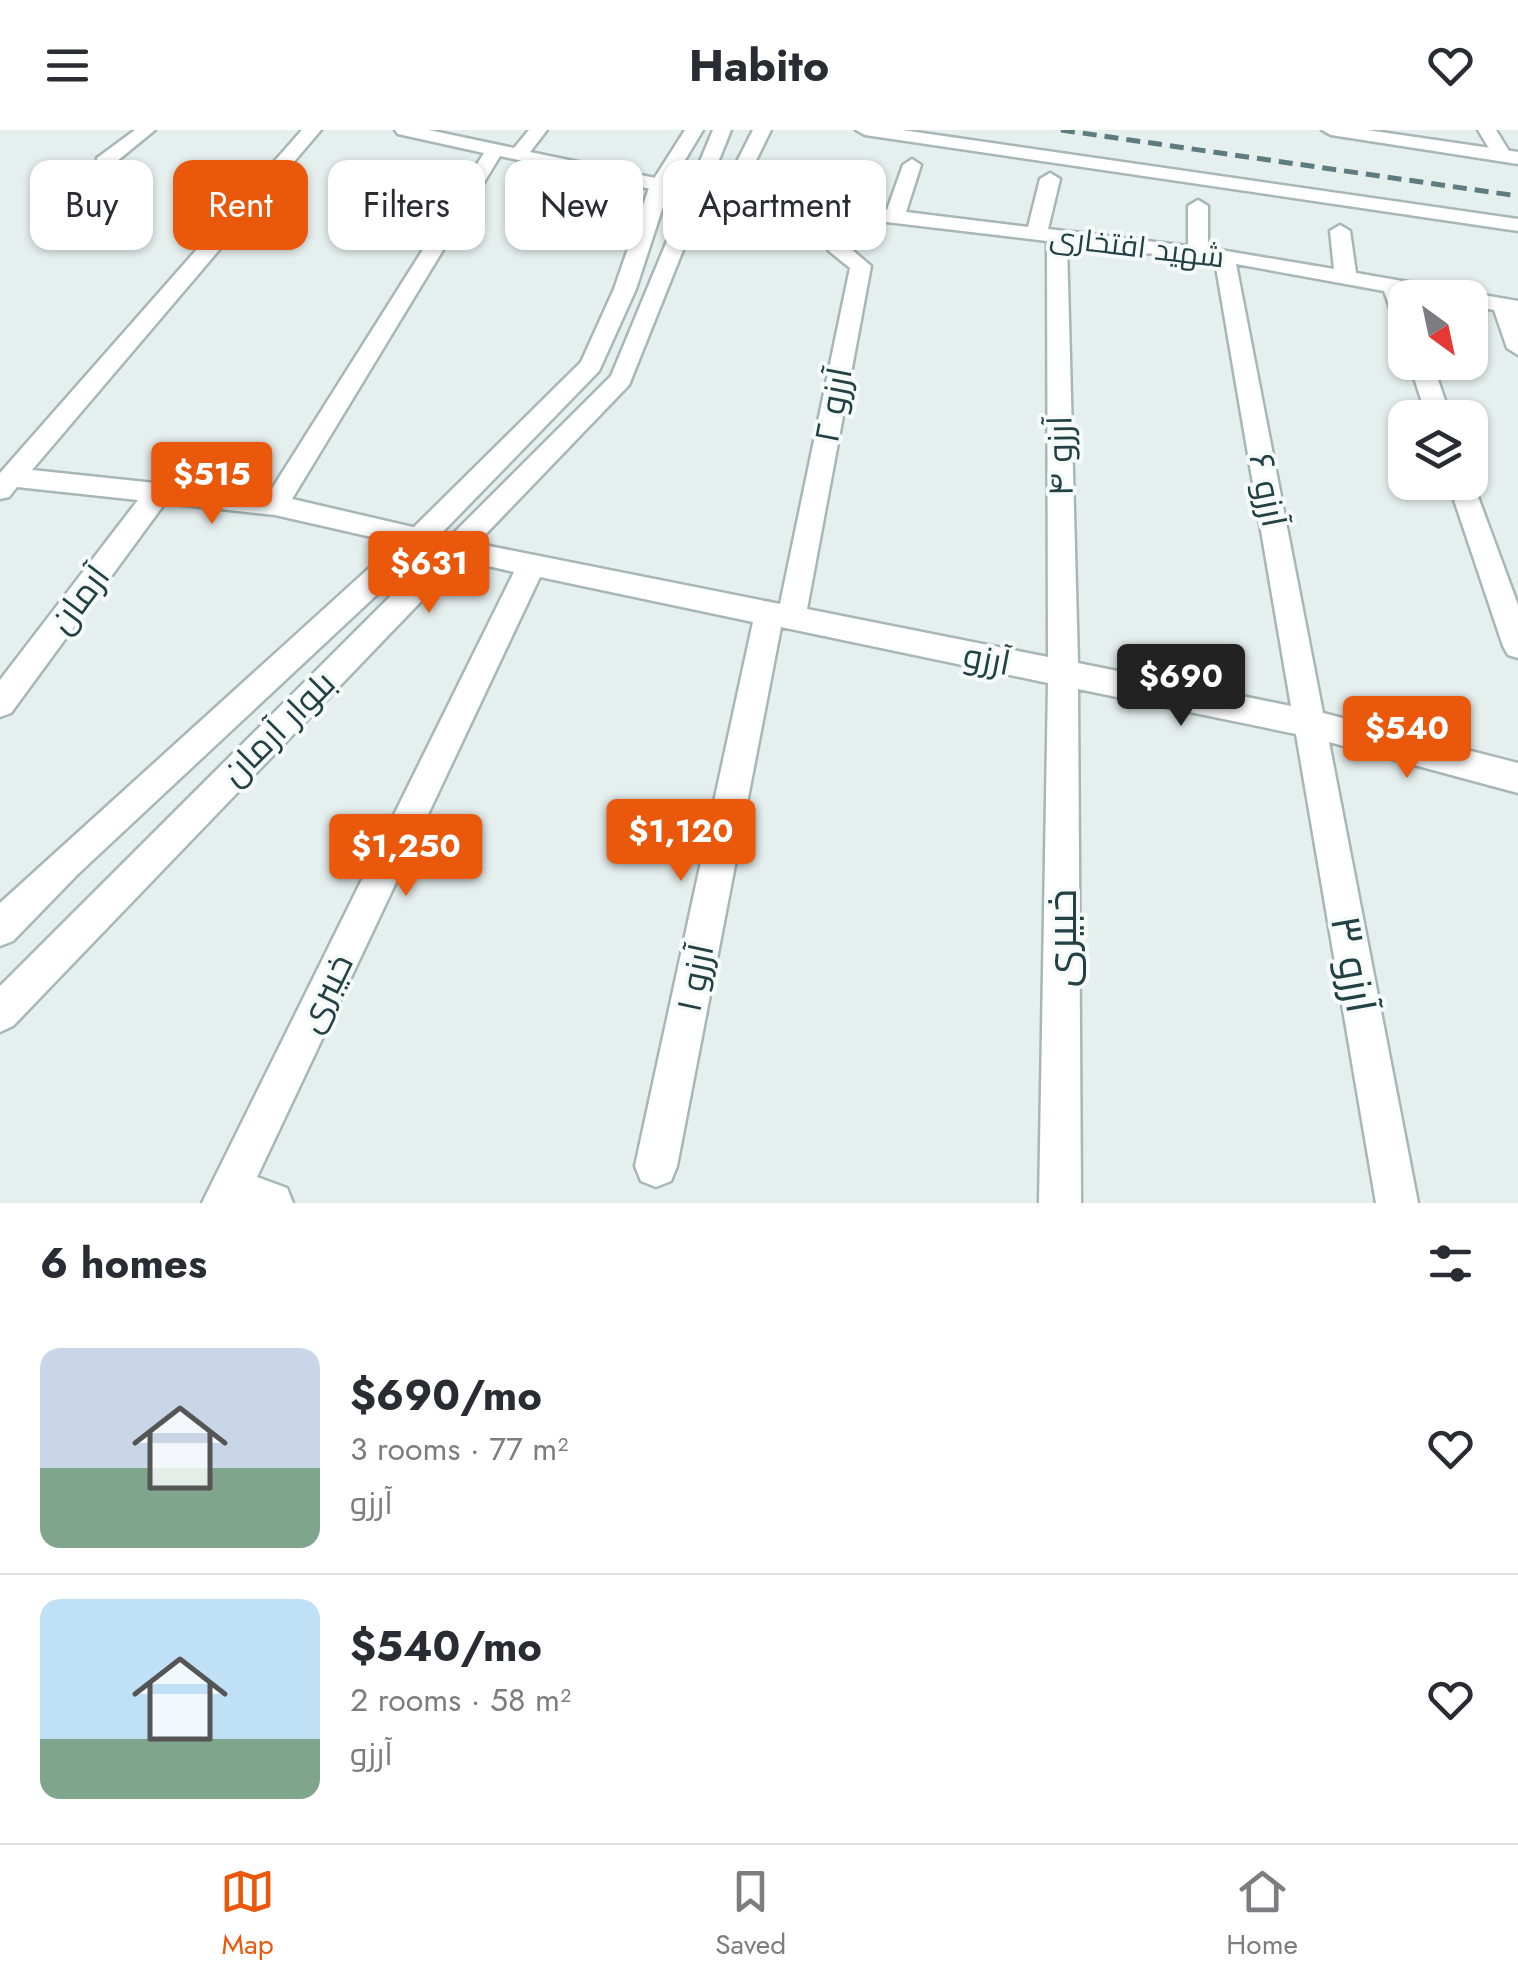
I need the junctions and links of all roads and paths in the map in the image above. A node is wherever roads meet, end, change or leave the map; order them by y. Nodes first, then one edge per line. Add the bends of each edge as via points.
1 (146, 130) edge
2 (312, 130) edge
3 (405, 130) edge
4 (538, 130) edge
5 (694, 130) edge
6 (722, 130) edge
7 (762, 130) edge
8 (865, 130) edge
9 (1331, 130) edge
10 (1487, 130) edge
11 (494, 150) junction
12 (517, 156) junction
13 (1510, 157) edge
14 (107, 160) edge
15 (708, 160) edge
16 (747, 160) edge
17 (912, 165) dead end
18 (1050, 179) dead end
19 (660, 185) junction
20 (1198, 206) dead end
21 (886, 218) edge
22 (894, 219) junction
23 (1518, 225) edge
24 (1340, 230) dead end
25 (1047, 236) junction
26 (674, 250) edge
27 (839, 250) edge
28 (1211, 255) junction
29 (1346, 278) junction
30 (1388, 285) edge
31 (1510, 307) edge
32 (1518, 348) edge
33 (6, 484) edge
34 (158, 493) junction
35 (1468, 500) edge
36 (275, 505) junction
37 (420, 538) junction
38 (454, 549) junction
39 (531, 566) junction
40 (780, 617) junction
41 (1518, 646) edge
42 (1063, 674) junction
43 (0, 704) edge
44 (1312, 724) junction
45 (1518, 778) edge
46 (0, 928) edge
47 (0, 1013) edge
48 (656, 1166) dead end
49 (226, 1197) edge
50 (272, 1203) edge
51 (1060, 1203) edge
52 (1397, 1203) edge

1 - 14 street
2 - 33 street
3 - 11 street
4 - 12 street
5 - 19 street, بلوار آرمان
6 - 15 street, بلوار آرمان
7 - 16 street
8 - 23 street
9 - 13 street
10 - 13 street
11 - 12 street
11 - 36 street
12 - 19 street
17 - 22 street
18 - 25 street, آرزو ۴
19 - 37 street, بلوار آرمان via 626,289 591,366
20 - 28 street, آرزو ۶
21 - 22 street, شهید افتخاری
22 - 25 street, شهید افتخاری
24 - 29 street
25 - 28 street, شهید افتخاری
25 - 42 street, آرزو ۴
26 - 38 street, بلوار آرمان via 621,380
27 - 40 street, آرزو ۲ via 861,266
28 - 29 street, شهید افتخاری
28 - 44 street, آرزو ۶
29 - 30 street, شهید افتخاری
31 - 32 street
33 - 34 street
34 - 36 street
34 - 43 street, آرمان
35 - 41 street
36 - 37 street
37 - 46 street, بلوار آرمان
38 - 39 street, آرزو
38 - 47 street, بلوار آرمان
39 - 40 street, آرزو
39 - 49 street, خیبری
40 - 42 street, آرزو
40 - 48 street, آرزو ۱
42 - 44 street, آرزو
42 - 51 street, خبیری
44 - 45 street, آرزو
44 - 52 street, آرزو ۳
49 - 50 street

